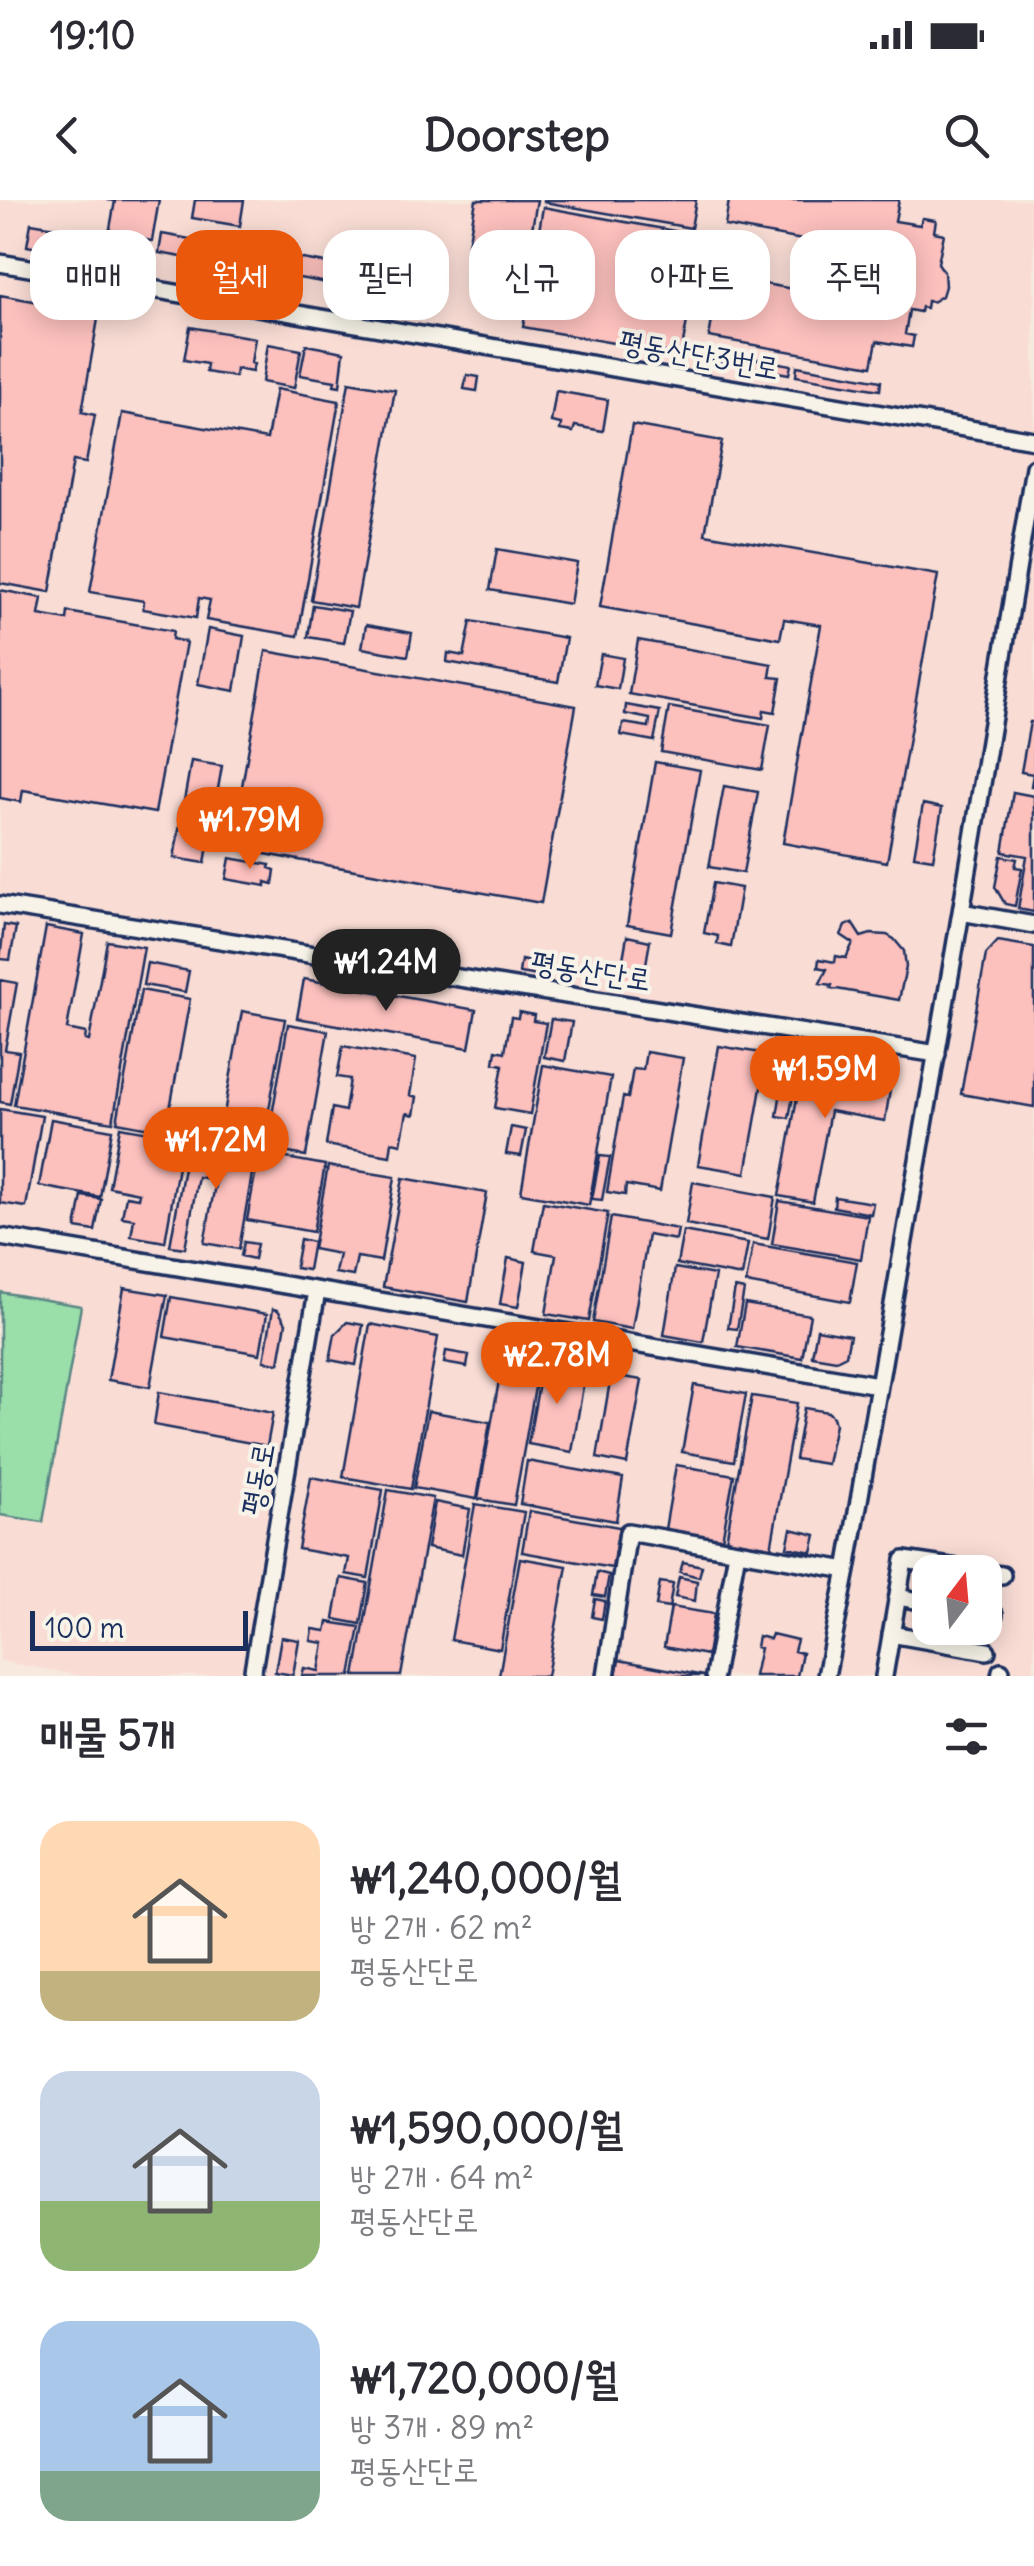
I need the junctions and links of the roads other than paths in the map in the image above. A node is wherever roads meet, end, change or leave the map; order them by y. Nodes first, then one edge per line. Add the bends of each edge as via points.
1 (0, 263) edge
2 (1034, 440) edge
3 (1034, 467) edge
4 (0, 905) edge
5 (962, 912) junction
6 (1034, 925) edge
7 (937, 1054) junction
8 (0, 1237) edge
9 (317, 1291) junction
10 (878, 1386) junction
11 (737, 1552) junction
12 (912, 1561) edge
13 (847, 1570) junction
14 (898, 1597) junction
15 (912, 1600) edge
16 (891, 1634) junction
17 (987, 1650) dead end
18 (884, 1674) edge
19 (252, 1676) edge
20 (606, 1676) edge
21 (714, 1676) edge
22 (826, 1676) edge
23 (902, 1676) edge

1 - 2 street, 평동산단3번로
3 - 5 street
4 - 7 street, 평동산단로
5 - 6 street
5 - 7 street
7 - 10 street
8 - 9 street
9 - 10 street
9 - 19 street, 평동로
10 - 13 street
11 - 13 street
11 - 20 street via 628,1532
11 - 21 street
12 - 14 street via 904,1560
13 - 22 street
14 - 15 street
14 - 16 street
16 - 17 street
16 - 18 street
18 - 23 street

